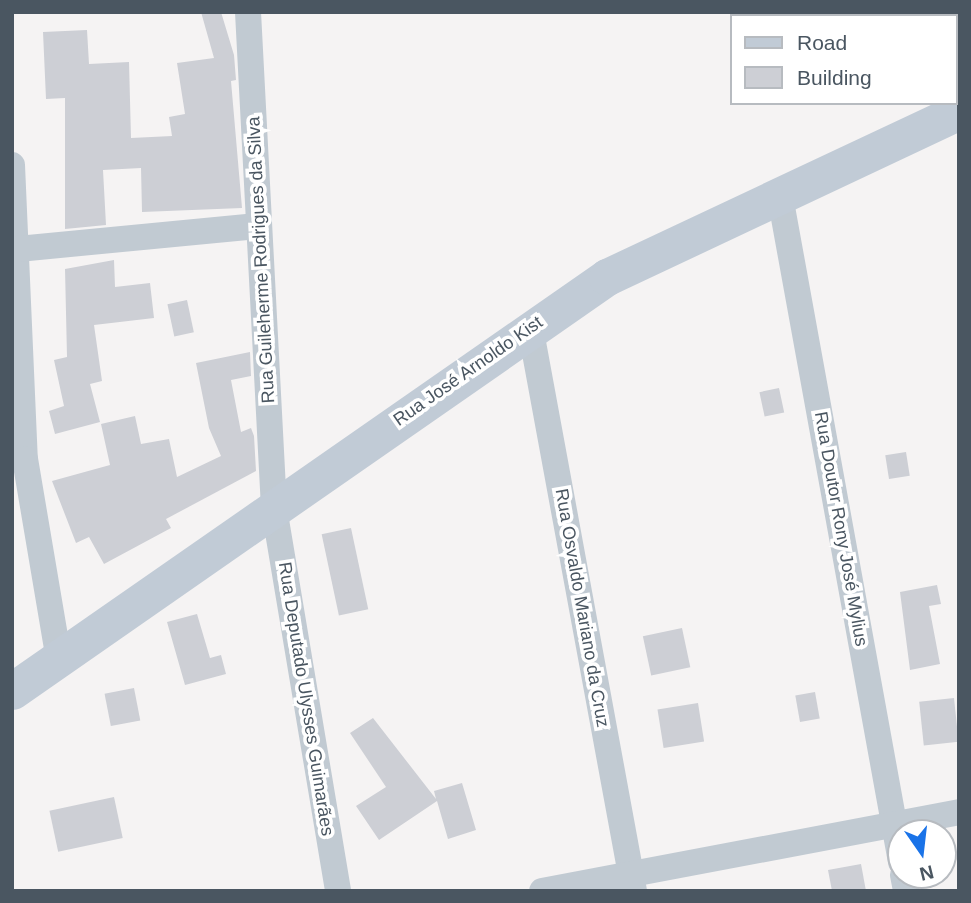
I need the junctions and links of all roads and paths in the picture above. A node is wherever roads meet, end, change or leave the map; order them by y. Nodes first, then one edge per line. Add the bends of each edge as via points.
1 (248, 12) edge
2 (959, 111) edge
3 (12, 165) edge
4 (780, 196) junction
5 (258, 226) junction
6 (18, 249) junction
7 (530, 326) junction
8 (274, 508) junction
9 (58, 655) junction
10 (12, 691) edge
11 (959, 812) edge
12 (893, 819) edge
13 (924, 819) edge
14 (887, 827) edge
15 (633, 883) edge
16 (338, 891) edge
17 (542, 891) edge

1 - 5 street, Rua Guileherme Rodrigues da Silva
2 - 4 street, Rua José Arnoldo Kist
3 - 6 street
4 - 7 street, Rua José Arnoldo Kist via 607,277
4 - 12 street, Rua Doutor Rony José Mylius
5 - 6 street
5 - 8 street, Rua Guileherme Rodrigues da Silva
6 - 9 street via 25,458
7 - 8 street, Rua José Arnoldo Kist
7 - 15 street, Rua Osvaldo Mariano da Cruz
8 - 9 street, Rua José Arnoldo Kist
8 - 16 street, Rua Deputado Ulysses Guimarães
9 - 10 street, Rua José Arnoldo Kist
11 - 13 street
14 - 15 street
15 - 17 street

